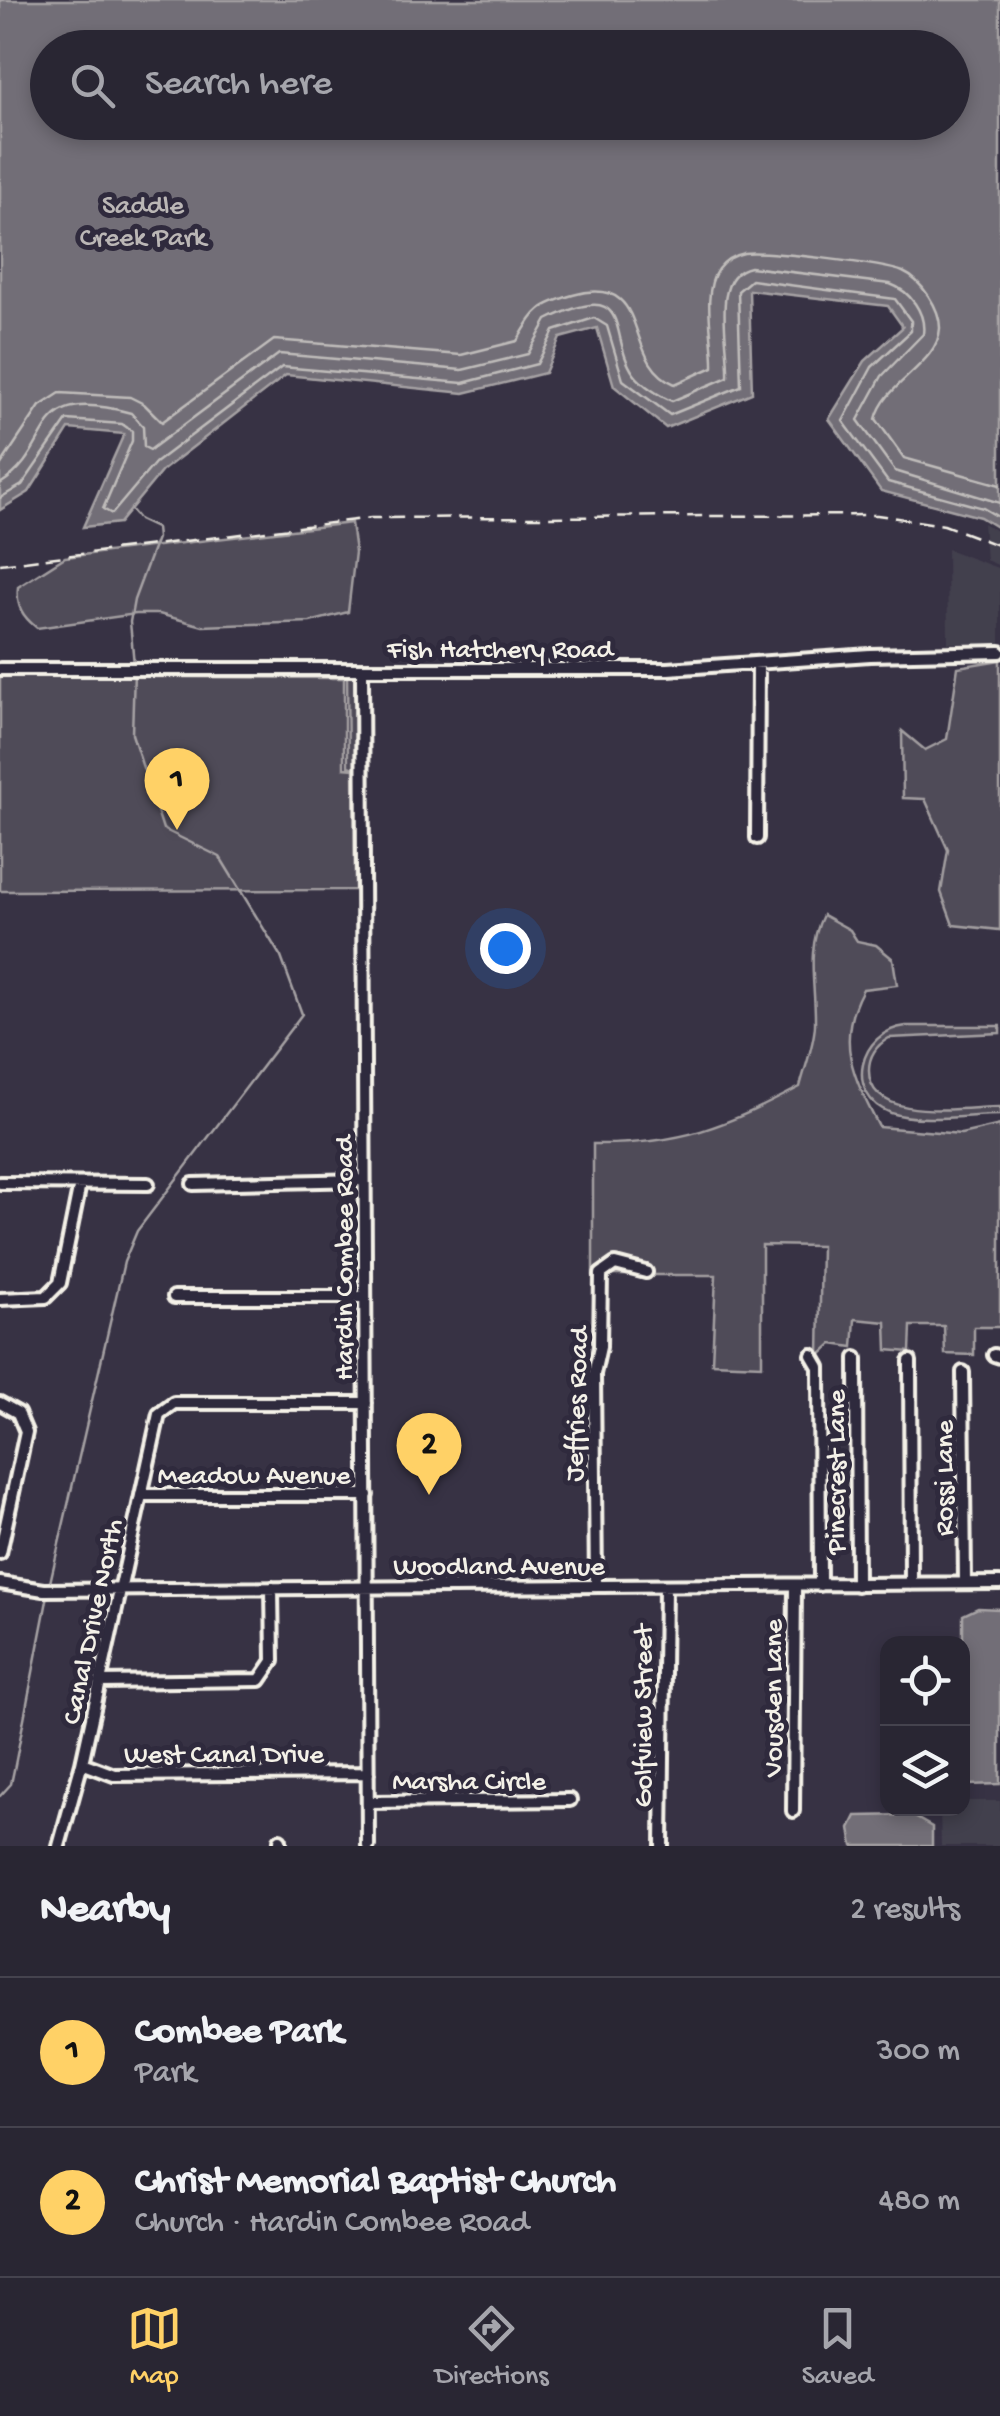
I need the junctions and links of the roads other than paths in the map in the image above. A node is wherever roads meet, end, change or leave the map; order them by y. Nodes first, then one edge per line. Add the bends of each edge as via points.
1 (1000, 652) edge
2 (758, 664) junction
3 (0, 670) edge
4 (362, 670) junction
5 (757, 838) dead end
6 (364, 1180) junction
7 (0, 1184) edge
8 (80, 1184) junction
9 (148, 1184) dead end
10 (193, 1184) dead end
11 (646, 1272) dead end
12 (174, 1297) dead end
13 (366, 1297) junction
14 (0, 1299) edge
15 (812, 1354) dead end
16 (856, 1358) dead end
17 (910, 1361) dead end
18 (963, 1372) dead end
19 (0, 1403) edge
20 (366, 1403) junction
21 (367, 1495) junction
22 (141, 1496) junction
23 (0, 1552) edge
24 (0, 1582) edge
25 (1000, 1583) edge
26 (911, 1584) junction
27 (965, 1584) junction
28 (820, 1585) junction
29 (857, 1585) junction
30 (596, 1586) junction
31 (665, 1586) junction
32 (795, 1586) junction
33 (272, 1588) junction
34 (367, 1588) junction
35 (120, 1589) junction
36 (100, 1682) junction
37 (82, 1763) junction
38 (368, 1773) junction
39 (570, 1800) dead end
40 (368, 1802) junction
41 (793, 1811) dead end
42 (59, 1846) edge
43 (368, 1846) edge
44 (662, 1846) edge

1 - 2 street, Fish Hatchery Road
2 - 4 street, Fish Hatchery Road
2 - 5 street
3 - 4 street, Fish Hatchery Road
4 - 6 street, Hardin Combee Road
6 - 10 street
6 - 13 street, Hardin Combee Road
7 - 8 street
8 - 9 street
8 - 14 street via 60,1283 46,1297
11 - 30 street, Jeffries Road via 615,1264 601,1274 594,1374
12 - 13 street
13 - 20 street, Hardin Combee Road
15 - 28 street via 819,1367
16 - 29 street, Pinecrest Lane
17 - 26 street
18 - 27 street, Rossi Lane
19 - 23 street via 18,1412 26,1432
20 - 21 street, Hardin Combee Road
20 - 22 street, Canal Drive North via 166,1406 158,1414
21 - 22 street, Meadow Avenue
21 - 34 street, Hardin Combee Road
22 - 35 street, Canal Drive North
24 - 35 street, Woodland Avenue via 49,1590
25 - 27 street, Woodland Avenue
26 - 27 street, Woodland Avenue
26 - 29 street, Woodland Avenue
28 - 29 street, Woodland Avenue
28 - 32 street, Woodland Avenue
30 - 31 street, Woodland Avenue
30 - 34 street, Woodland Avenue
31 - 32 street, Woodland Avenue
31 - 44 street, Golfview Street
32 - 41 street, Vousden Lane
33 - 34 street, Woodland Avenue
33 - 35 street, Woodland Avenue
33 - 36 street via 273,1661 260,1680
34 - 38 street, Hardin Combee Road
35 - 36 street, Canal Drive North
36 - 37 street, Canal Drive North
37 - 38 street, West Canal Drive via 114,1775
37 - 42 street, Canal Drive North
38 - 40 street, Hardin Combee Road
39 - 40 street, Marsha Circle
40 - 43 street, Hardin Combee Road

